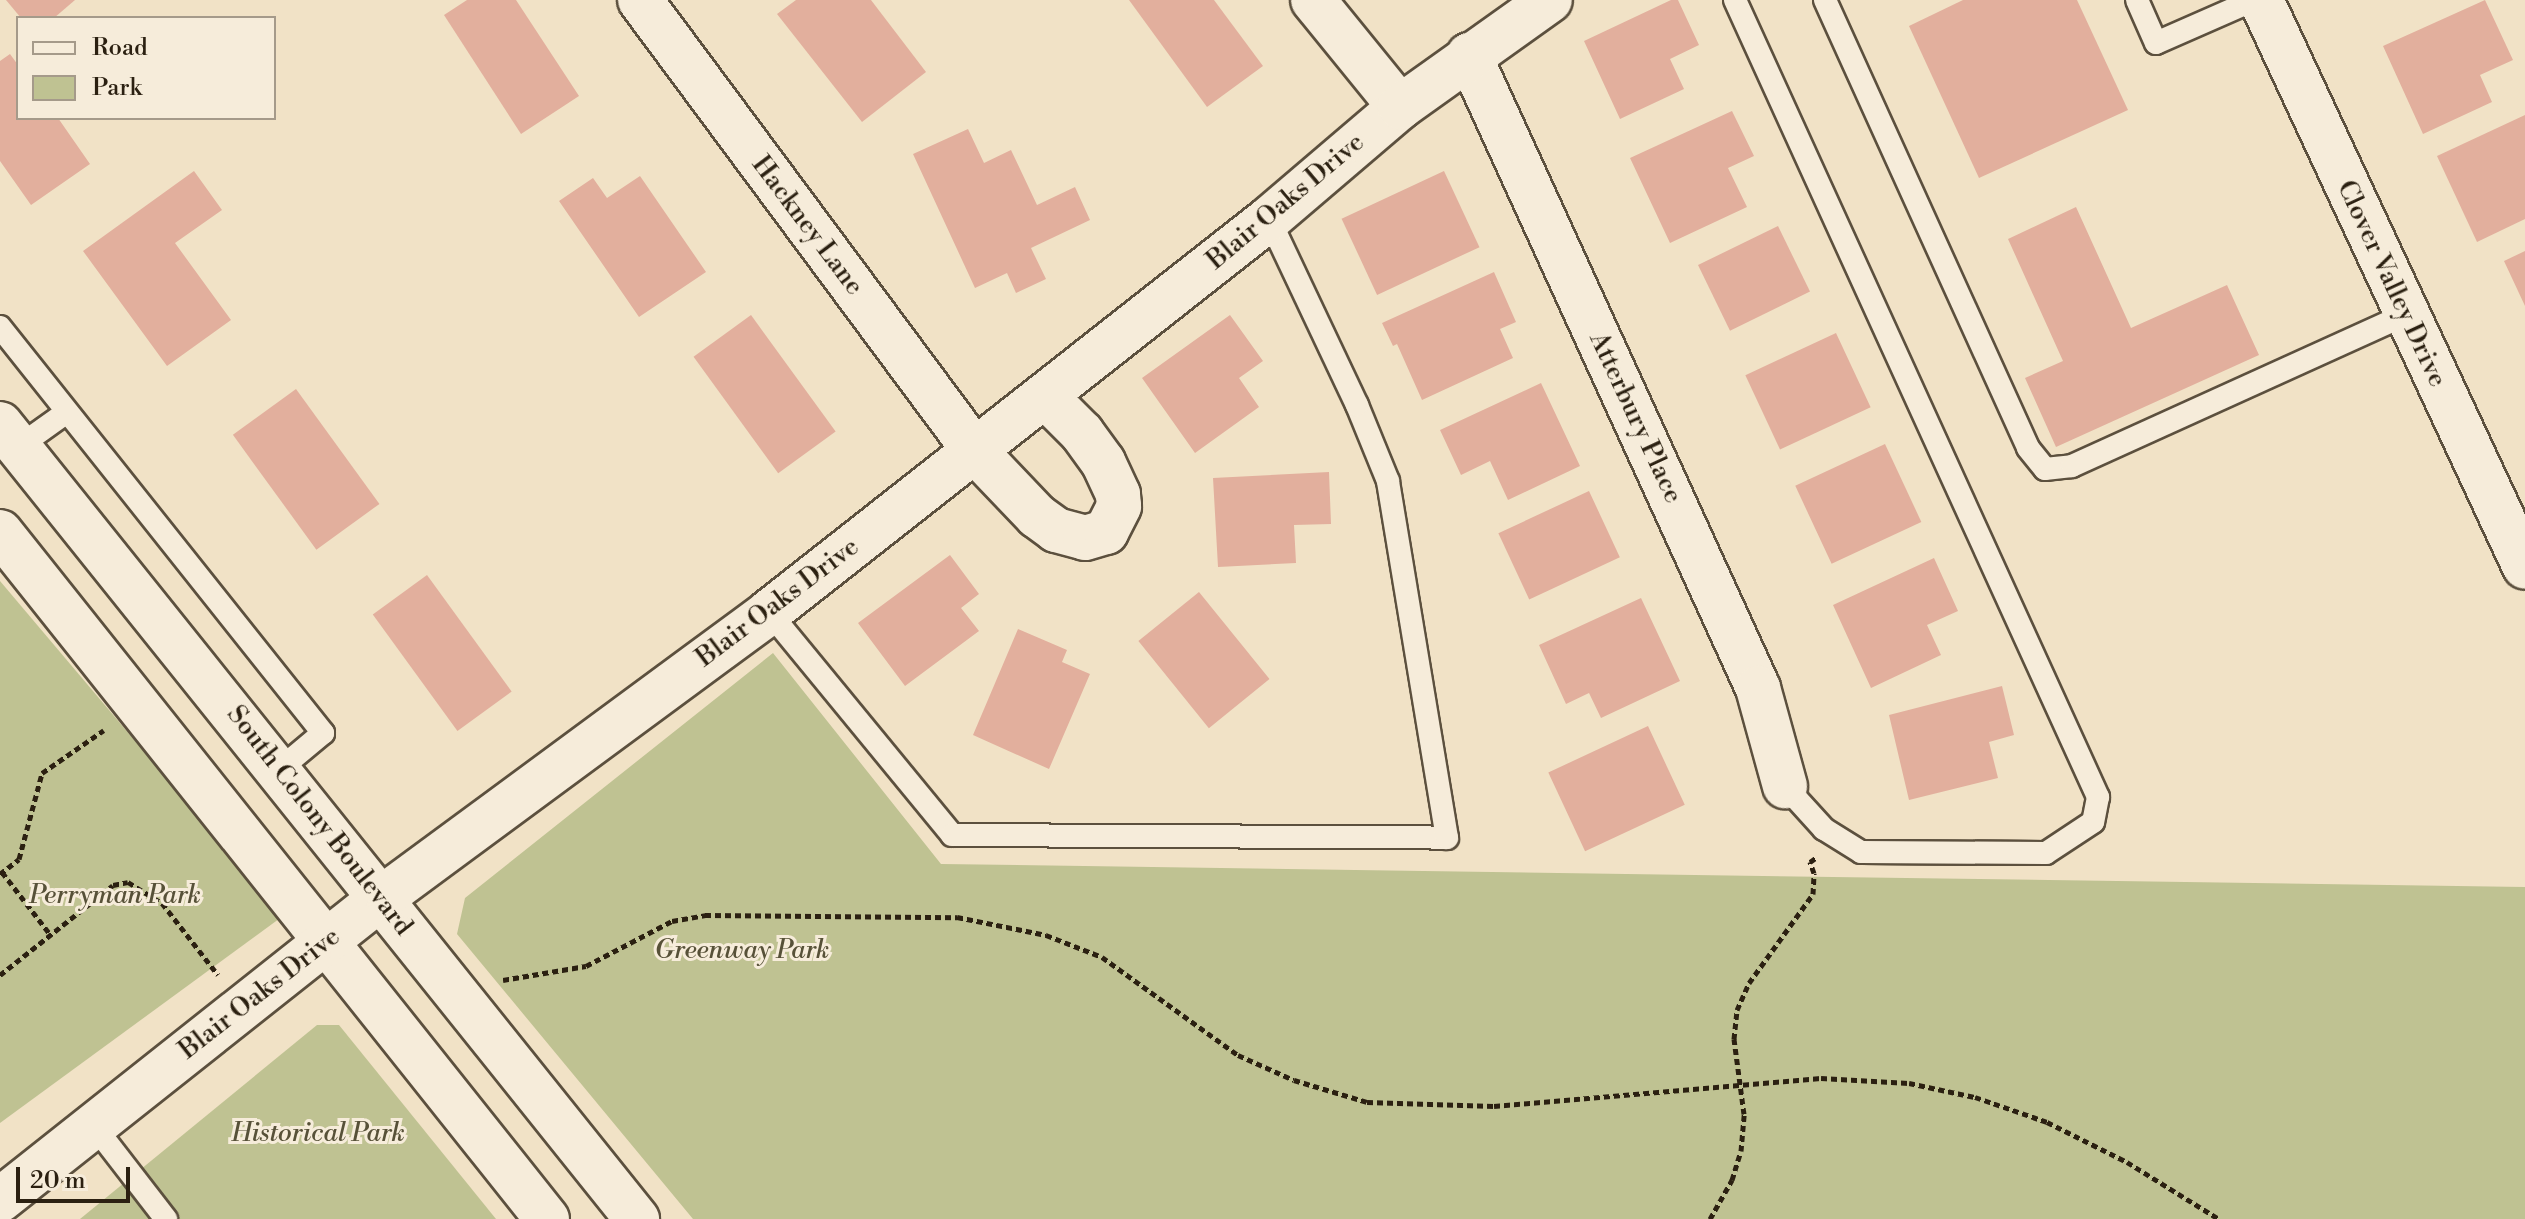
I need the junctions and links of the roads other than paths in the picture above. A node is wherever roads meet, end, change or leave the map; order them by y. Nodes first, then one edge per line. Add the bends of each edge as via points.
1 (640, 0) edge
2 (1313, 0) edge
3 (1550, 0) edge
4 (1735, 0) edge
5 (1825, 0) edge
6 (2137, 0) edge
7 (2254, 0) edge
8 (2261, 0) edge
9 (1469, 55) junction
10 (1400, 107) junction
11 (1269, 219) junction
12 (2405, 315) junction
13 (0, 327) edge
14 (1045, 396) junction
15 (67, 412) junction
16 (6, 444) edge
17 (975, 451) junction
18 (0, 532) edge
19 (2525, 567) edge
20 (769, 612) junction
21 (280, 769) junction
22 (1785, 786) joint
23 (379, 900) junction
24 (327, 941) junction
25 (94, 1126) junction
26 (0, 1200) edge
27 (166, 1219) edge
28 (547, 1219) edge
29 (637, 1219) edge

1 - 17 street, Hackney Lane
2 - 10 street
3 - 9 street, Blair Oaks Drive
4 - 22 lane via 2098,797 2093,822 2046,853 1861,852 1824,829
5 - 12 lane via 2028,448 2045,469 2072,466
6 - 7 lane via 2156,43
8 - 12 street, Clover Valley Drive
9 - 10 street, Blair Oaks Drive
9 - 22 street, Atterbury Place via 1758,688
10 - 11 street, Blair Oaks Drive
11 - 14 street, Blair Oaks Drive
11 - 20 lane via 1388,481 1447,838 952,835
12 - 19 street, Clover Valley Drive
13 - 15 lane
14 - 17 street, Blair Oaks Drive
14 - 17 street, Hackney Lane via 1082,433 1118,494 1119,506 1106,532 1085,538 1056,530
15 - 16 lane
15 - 21 lane via 323,733
16 - 21 street, South Colony Boulevard
17 - 20 street, Blair Oaks Drive
18 - 24 street
20 - 23 street, Blair Oaks Drive
21 - 23 street, South Colony Boulevard
23 - 24 street, Blair Oaks Drive
23 - 29 street, South Colony Boulevard
24 - 25 street, Blair Oaks Drive
24 - 28 street
25 - 26 street, Blair Oaks Drive
25 - 27 lane

